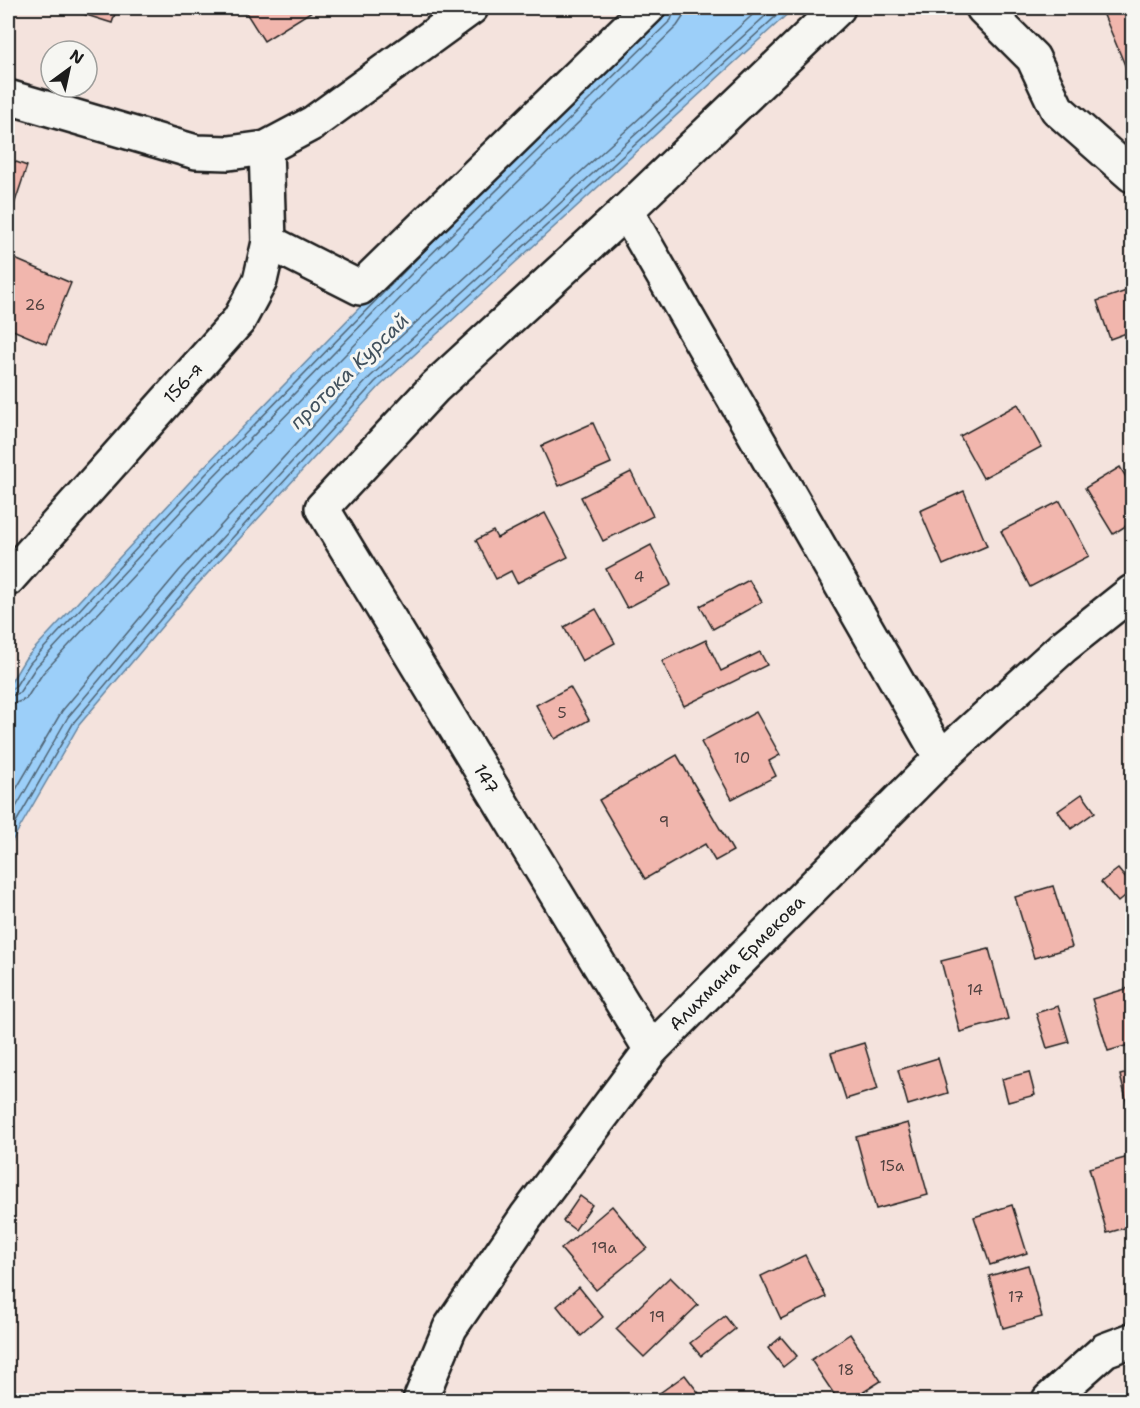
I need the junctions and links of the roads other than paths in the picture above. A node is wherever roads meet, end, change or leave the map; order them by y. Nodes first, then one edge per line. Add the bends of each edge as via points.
1 (471, 8) edge
2 (648, 8) edge
3 (838, 8) edge
4 (983, 8) edge
5 (8, 97) edge
6 (266, 147) junction
7 (1132, 175) edge
8 (626, 211) junction
9 (269, 242) junction
10 (8, 579) edge
11 (1132, 592) edge
12 (941, 758) junction
13 (651, 1050) junction
14 (1132, 1340) edge
15 (420, 1401) edge
16 (1049, 1401) edge

1 - 6 street via 314,123
2 - 9 street via 360,288
3 - 8 street
4 - 7 street via 1033,58 1057,109
5 - 6 street via 196,152 229,153
6 - 9 street, 156-я
8 - 12 street
8 - 13 street, 147 via 435,387 322,508
9 - 10 street, 156-я via 260,281 239,320
11 - 12 street, Алихмана Ермекова via 1064,646
12 - 13 street, Алихмана Ермекова
13 - 15 street, Алихмана Ермекова via 526,1217 450,1328
14 - 16 street via 1105,1350

